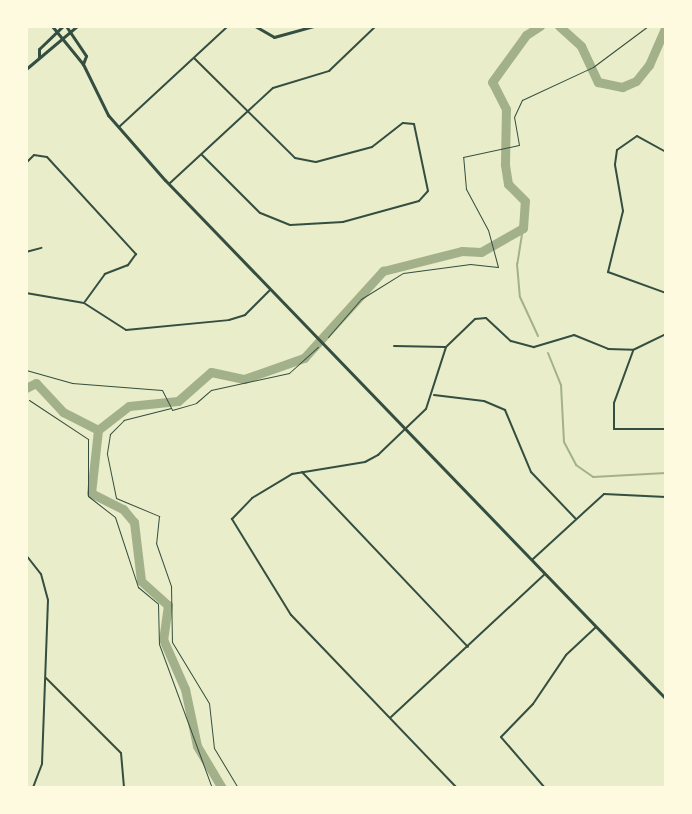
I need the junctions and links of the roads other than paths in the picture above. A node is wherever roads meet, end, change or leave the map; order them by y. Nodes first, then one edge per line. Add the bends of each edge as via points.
1 (52, 26) edge
2 (65, 26) edge
3 (77, 26) edge
4 (228, 26) edge
5 (255, 26) edge
6 (314, 26) edge
7 (376, 26) edge
8 (58, 31) junction
9 (71, 31) junction
10 (64, 38) junction
11 (39, 57) junction
12 (194, 58) junction
13 (83, 64) junction
14 (26, 69) edge
15 (247, 112) junction
16 (118, 128) junction
17 (666, 152) edge
18 (202, 155) junction
19 (26, 163) edge
20 (169, 184) junction
21 (41, 248) dead end
22 (26, 252) edge
23 (271, 290) junction
24 (26, 293) edge
25 (666, 293) edge
26 (84, 303) junction
27 (666, 334) edge
28 (394, 346) dead end
29 (446, 347) junction
30 (633, 350) junction
31 (433, 394) junction
32 (406, 429) junction
33 (666, 429) edge
34 (301, 471) junction
35 (666, 497) edge
36 (575, 518) junction
37 (26, 555) edge
38 (532, 560) junction
39 (545, 574) junction
40 (597, 626) junction
41 (468, 647) junction
42 (45, 677) junction
43 (666, 699) edge
44 (389, 719) junction
45 (33, 788) edge
46 (124, 788) edge
47 (457, 788) edge
48 (545, 788) edge

1 - 8 street
2 - 8 street
2 - 9 street
3 - 9 street
4 - 12 street
5 - 6 street via 274,37
7 - 15 street via 335,67 280,83
8 - 10 street
8 - 11 street via 39,49
9 - 10 street
9 - 13 street via 86,56
10 - 11 street
10 - 13 street
11 - 14 street
12 - 15 street
12 - 16 street
13 - 16 street
15 - 18 street
15 - 18 street via 280,147 306,161 372,147 409,121 420,135 428,194 343,222 290,225 260,213
16 - 20 street
17 - 25 street via 637,136 617,150 623,211 608,272
18 - 20 street
19 - 26 street via 34,155 47,157 136,254 128,265 105,274
20 - 23 street
21 - 22 street
23 - 26 street via 245,315 229,320 143,330 126,330
23 - 32 street
24 - 26 street
27 - 30 street
28 - 29 street
29 - 30 street via 464,325 480,317 522,345 534,347 574,335 608,349
29 - 31 street
30 - 33 street via 630,371 614,403 614,429
31 - 32 street
31 - 36 street via 484,401 505,410 531,472
32 - 34 street via 365,462
32 - 38 street
34 - 41 street
34 - 44 street via 252,498 233,524 291,615
35 - 36 street via 604,494
36 - 38 street
37 - 42 street via 46,587
38 - 39 street
39 - 40 street
39 - 41 street
40 - 43 street
40 - 48 street via 566,655 533,704 501,737
41 - 44 street
42 - 45 street via 42,764
42 - 46 street via 121,753
44 - 47 street

